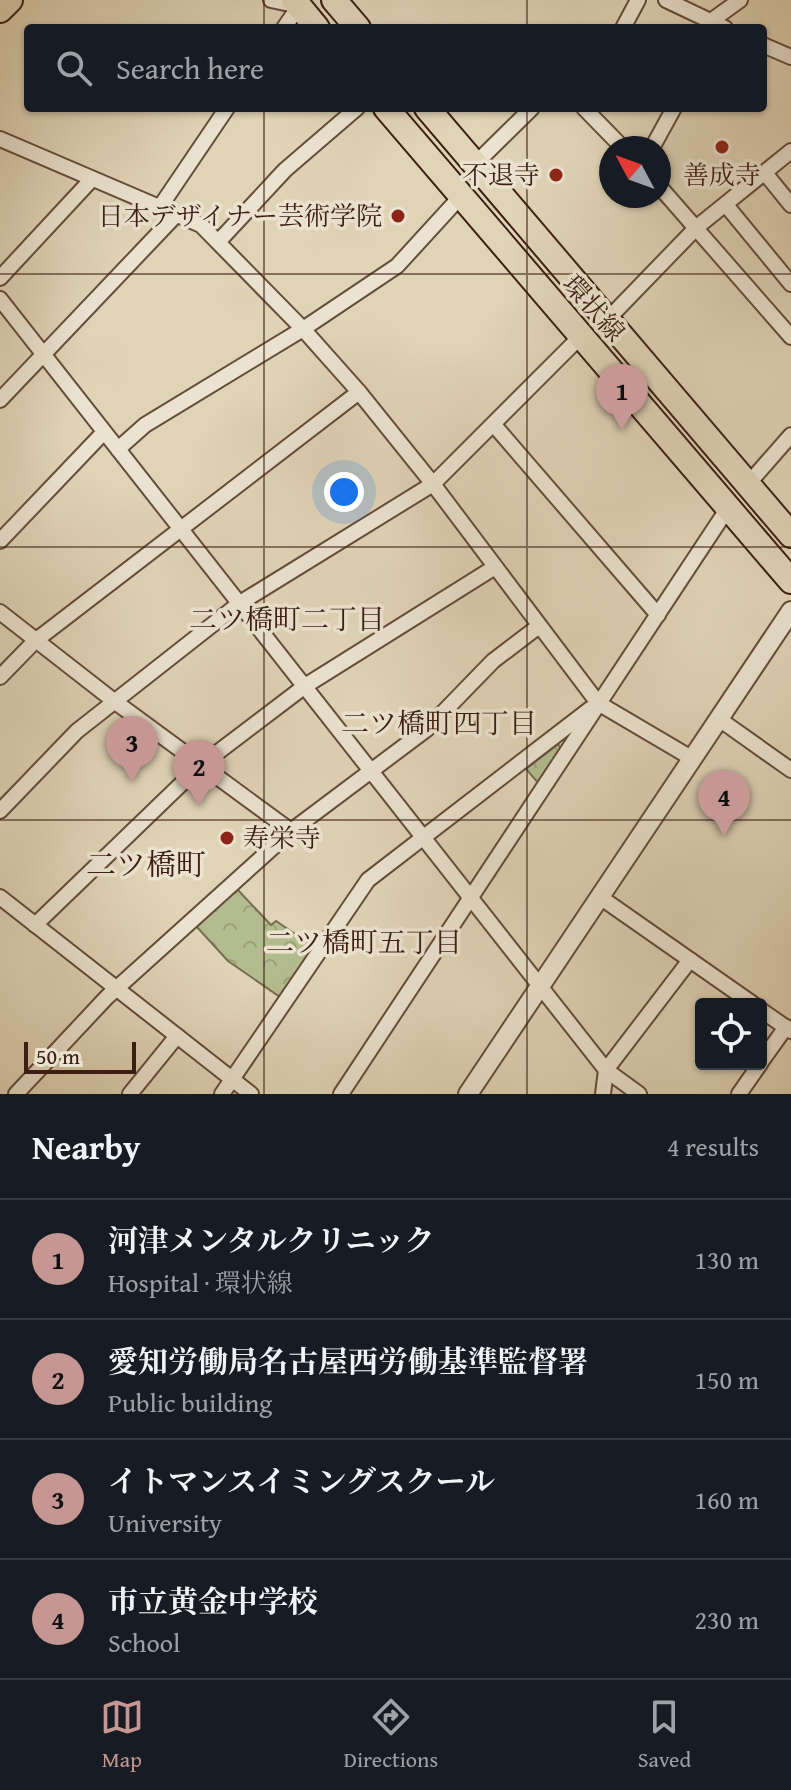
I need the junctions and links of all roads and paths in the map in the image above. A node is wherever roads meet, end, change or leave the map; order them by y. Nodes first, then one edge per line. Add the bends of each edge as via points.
1 (10, 0) edge
2 (271, 0) edge
3 (334, 0) edge
4 (638, 0) edge
5 (666, 0) edge
6 (740, 0) edge
7 (296, 3) edge
8 (0, 10) edge
9 (711, 21) junction
10 (286, 24) edge
11 (314, 24) edge
12 (355, 24) edge
13 (625, 24) edge
14 (717, 24) edge
15 (767, 47) edge
16 (791, 57) edge
17 (224, 112) edge
18 (352, 112) edge
19 (389, 112) edge
20 (430, 112) edge
21 (528, 112) edge
22 (588, 112) edge
23 (672, 112) edge
24 (611, 136) edge
25 (659, 136) edge
26 (3, 145) edge
27 (791, 151) edge
28 (475, 164) junction
29 (765, 173) junction
30 (92, 179) junction
31 (461, 196) junction
32 (671, 199) edge
33 (726, 205) junction
34 (791, 205) edge
35 (160, 207) junction
36 (176, 215) junction
37 (697, 227) junction
38 (219, 241) junction
39 (0, 278) edge
40 (791, 284) edge
41 (0, 299) edge
42 (607, 320) junction
43 (303, 329) junction
44 (789, 332) edge
45 (581, 336) junction
46 (44, 355) junction
47 (359, 392) junction
48 (0, 400) edge
49 (494, 425) junction
50 (104, 432) junction
51 (791, 435) edge
52 (118, 449) junction
53 (433, 484) junction
54 (748, 484) junction
55 (728, 508) junction
56 (181, 529) junction
57 (791, 535) edge
58 (0, 541) edge
59 (495, 567) junction
60 (791, 581) edge
61 (240, 603) junction
62 (791, 611) edge
63 (0, 612) edge
64 (658, 615) junction
65 (539, 626) junction
66 (35, 641) junction
67 (0, 677) edge
68 (305, 686) junction
69 (114, 701) junction
70 (598, 703) junction
71 (719, 719) junction
72 (693, 759) junction
73 (201, 765) junction
74 (791, 770) edge
75 (371, 771) junction
76 (0, 811) edge
77 (291, 831) junction
78 (423, 836) junction
79 (0, 897) edge
80 (600, 897) junction
81 (471, 898) junction
82 (35, 925) junction
83 (690, 960) junction
84 (541, 985) junction
85 (117, 989) junction
86 (744, 998) edge
87 (767, 1014) edge
88 (788, 1029) edge
89 (177, 1036) junction
90 (767, 1054) edge
91 (606, 1070) junction
92 (755, 1070) edge
93 (232, 1079) junction
94 (16, 1094) edge
95 (130, 1094) edge
96 (222, 1094) edge
97 (251, 1094) edge
98 (341, 1094) edge
99 (468, 1094) edge
100 (603, 1094) edge
101 (639, 1094) edge
102 (739, 1094) edge

1 - 8 main road
2 - 7 street
3 - 12 main road
4 - 13 street
5 - 9 street
6 - 9 street
7 - 10 street
7 - 11 main road
9 - 14 street
15 - 16 street
17 - 35 street
18 - 38 street via 285,170
19 - 31 main road, 環状線
20 - 28 main road, 環状線
21 - 28 street
22 - 24 street
23 - 25 street
26 - 30 street
27 - 29 street
28 - 42 main road, 環状線
29 - 33 street
29 - 34 street
30 - 35 street
30 - 39 street
31 - 43 street via 397,266
31 - 45 main road, 環状線
32 - 37 street
33 - 37 street
33 - 40 street
35 - 36 street
36 - 38 street via 201,225
36 - 46 street
37 - 42 street
37 - 44 street
38 - 43 street
41 - 46 street
42 - 54 main road, 環状線
43 - 47 street
43 - 52 street via 145,425
45 - 49 street
45 - 55 main road, 環状線
46 - 48 street
46 - 50 street
47 - 53 street
47 - 56 street
49 - 53 street
49 - 64 street
50 - 52 street
50 - 58 street
51 - 54 street
52 - 56 street
53 - 59 street
53 - 61 street
54 - 57 main road, 環状線
55 - 60 main road, 環状線
55 - 64 street
56 - 61 street
56 - 66 street
59 - 65 street
59 - 68 street
61 - 68 street
61 - 69 street
62 - 71 street
63 - 66 street
64 - 70 street
65 - 70 street
65 - 75 street via 493,661 427,729
66 - 67 street
66 - 69 street
68 - 73 street
68 - 75 street
69 - 73 street
69 - 76 street via 77,731
70 - 72 street
70 - 78 street
70 - 81 street
71 - 72 street
71 - 74 street
72 - 80 street
73 - 77 street
73 - 82 street
75 - 77 street
75 - 78 street
77 - 85 street
78 - 81 street
78 - 93 street via 368,880
79 - 82 street
80 - 83 street
80 - 84 street
81 - 84 street
81 - 98 street
82 - 85 street
83 - 86 street
83 - 91 street
84 - 91 street
84 - 99 street
85 - 89 street
85 - 94 street
87 - 88 street
88 - 90 street
89 - 93 street
89 - 95 street
91 - 100 street
91 - 101 street
92 - 102 street
93 - 96 street
93 - 97 street

